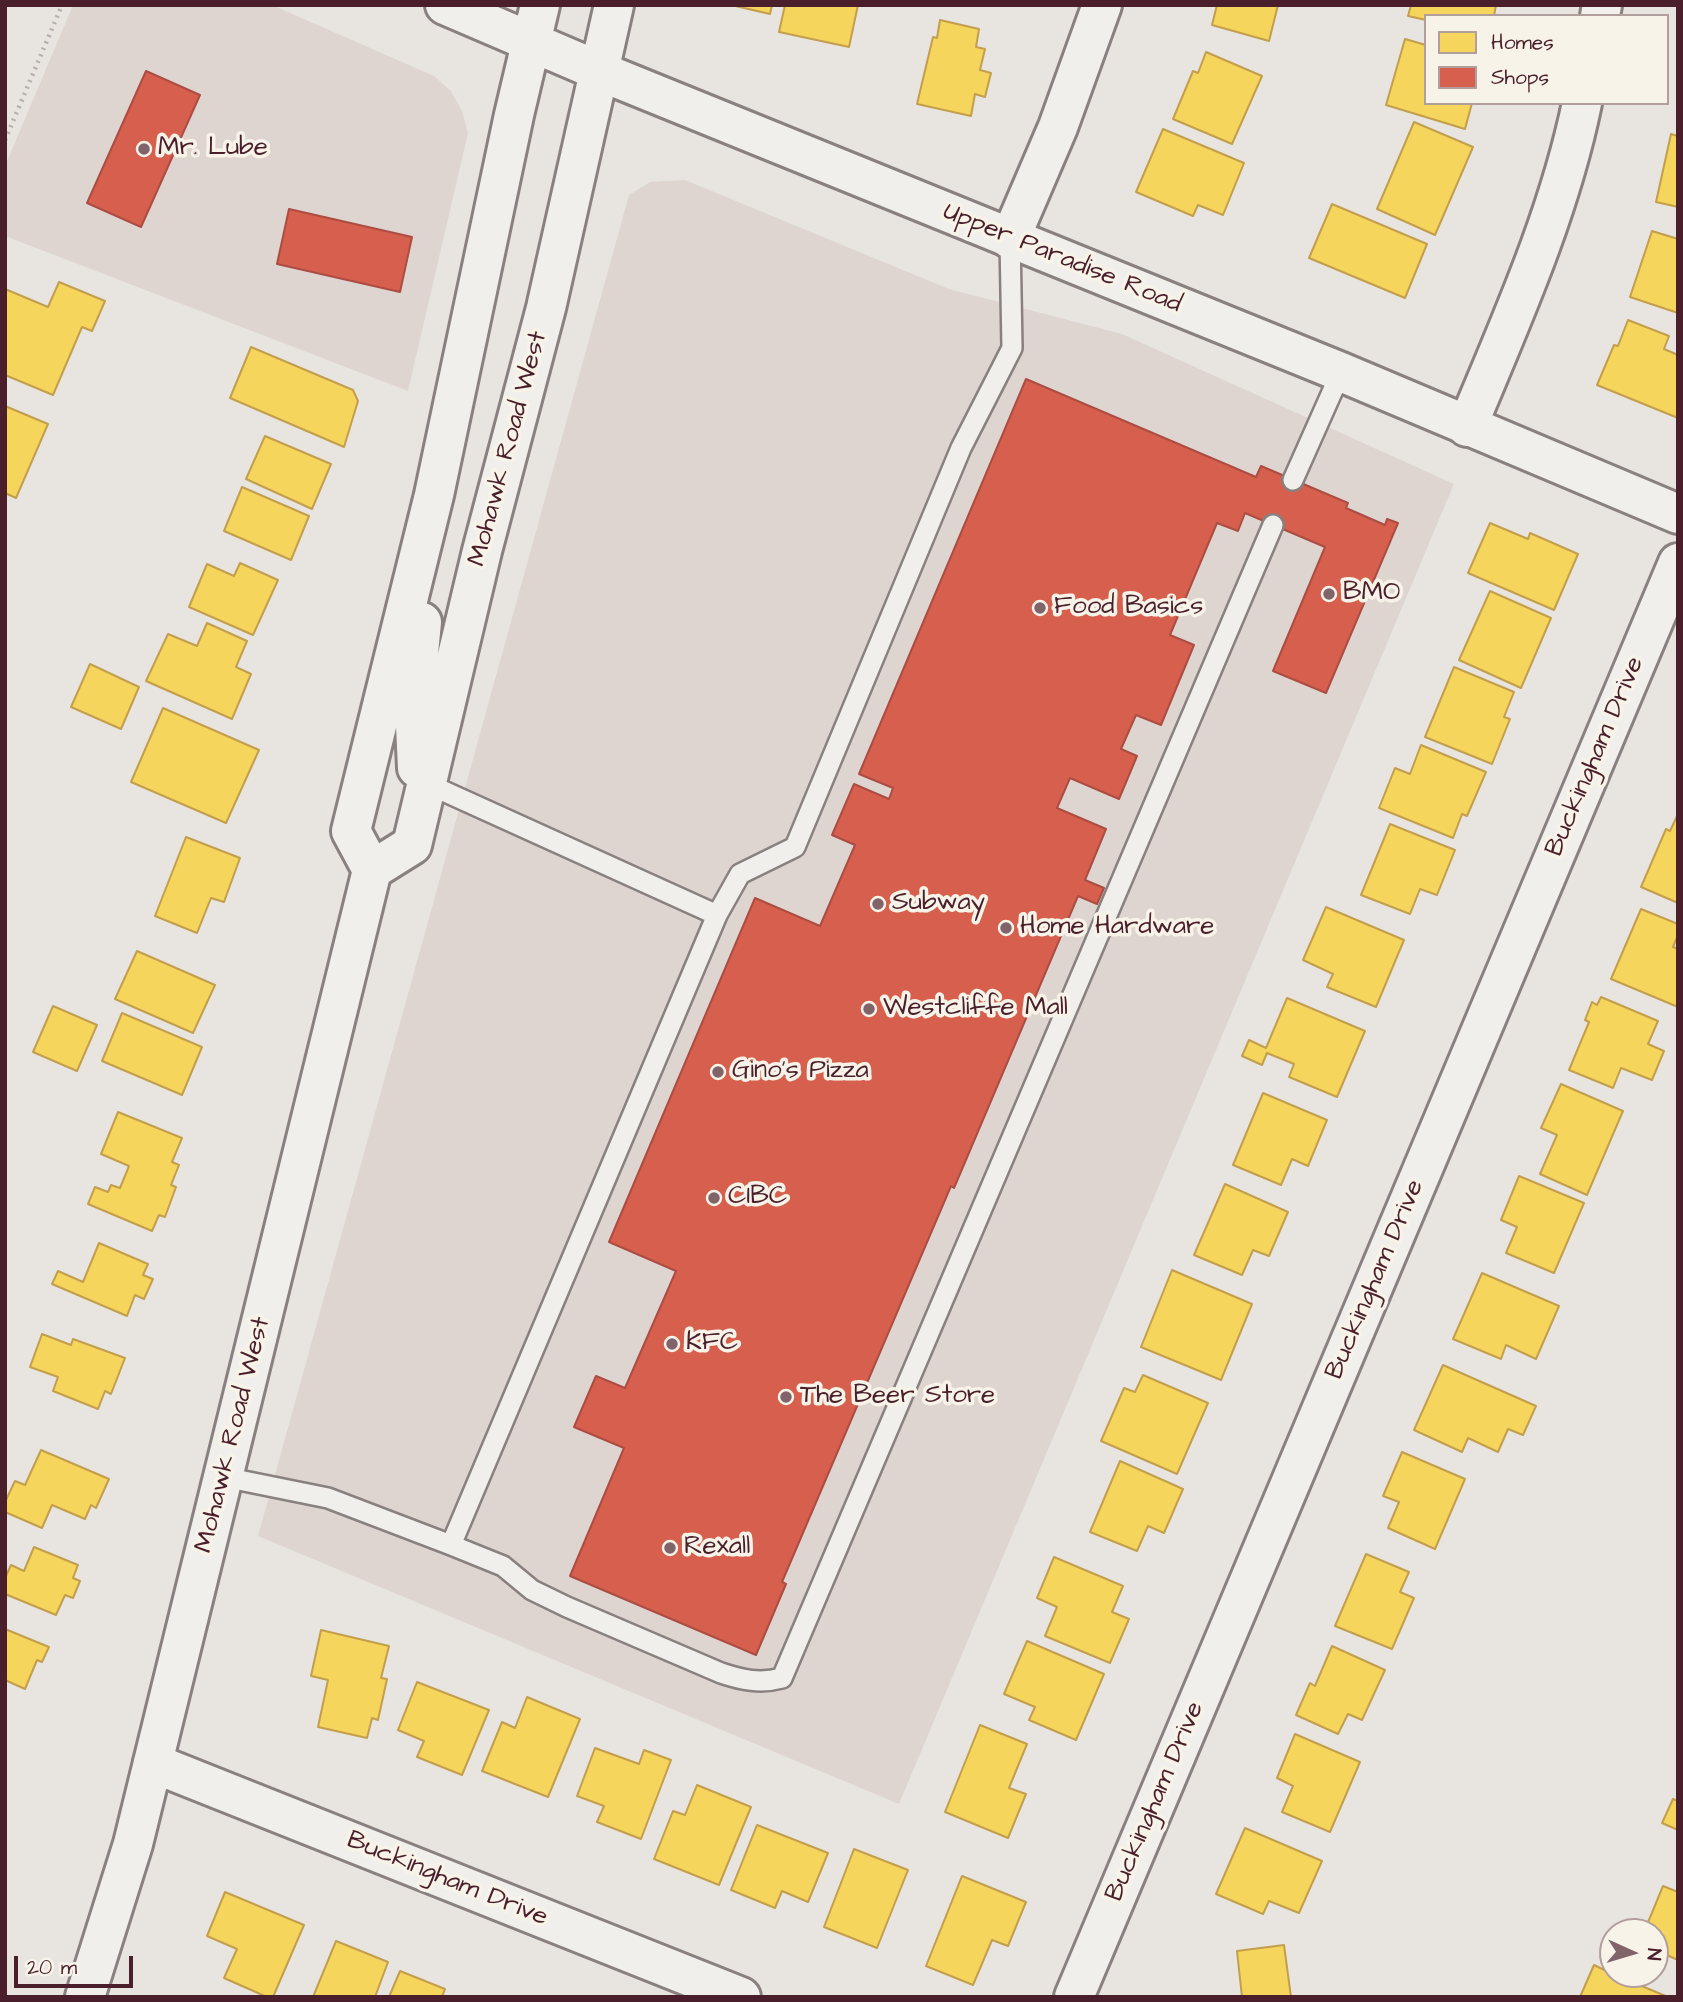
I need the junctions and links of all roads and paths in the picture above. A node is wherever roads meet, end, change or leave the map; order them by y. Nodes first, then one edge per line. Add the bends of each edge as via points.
1 (62, 5) edge
2 (445, 5) edge
3 (540, 5) edge
4 (614, 5) edge
5 (1102, 5) edge
6 (531, 43) junction
7 (599, 71) junction
8 (1582, 105) edge
9 (5, 140) edge
10 (1010, 239) junction
11 (1341, 372) junction
12 (1467, 427) junction
13 (1293, 480) dead end
14 (434, 495) junction
15 (1678, 514) edge
16 (1273, 525) dead end
17 (1678, 563) edge
18 (428, 784) junction
19 (372, 870) junction
20 (717, 915) junction
21 (224, 1476) junction
22 (451, 1545) junction
23 (153, 1763) junction
24 (85, 1997) edge
25 (741, 1997) edge
26 (1074, 1997) edge

1 - 9 path
2 - 6 street, Upper Paradise Road
3 - 6 street
4 - 7 street, Mohawk Road West
5 - 10 street via 1058,127
6 - 7 street, Upper Paradise Road
6 - 14 street
7 - 10 street, Upper Paradise Road
7 - 18 street, Mohawk Road West via 546,308
8 - 12 street via 1548,226
10 - 11 street, Upper Paradise Road
10 - 20 lane via 1012,348 961,448 795,847 740,874
11 - 12 street, Upper Paradise Road
11 - 13 lane
12 - 15 street, Upper Paradise Road
14 - 18 street via 414,704 415,765
14 - 19 street via 351,831
16 - 22 lane via 782,1678 753,1682 720,1672 567,1607 532,1590 503,1566
17 - 26 street, Buckingham Drive
18 - 19 street, Mohawk Road West via 412,845
18 - 20 lane
19 - 21 street, Mohawk Road West
20 - 22 lane
21 - 22 lane via 328,1498
21 - 23 street, Mohawk Road West
23 - 24 street, Mohawk Road West
23 - 25 street, Buckingham Drive

